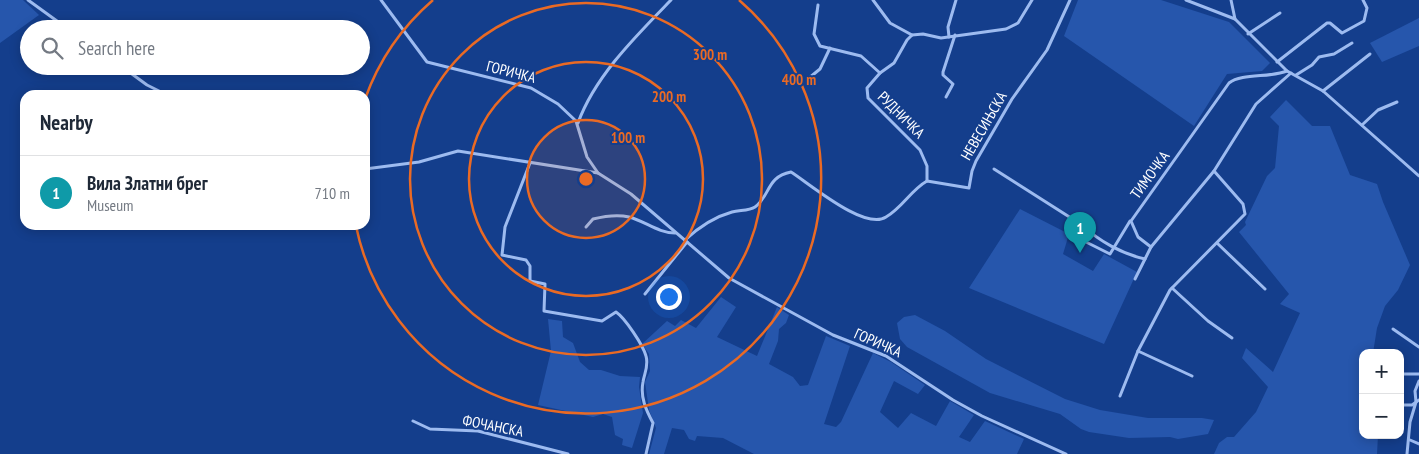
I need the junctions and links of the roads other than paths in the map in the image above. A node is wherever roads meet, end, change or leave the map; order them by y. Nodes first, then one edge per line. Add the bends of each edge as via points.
1 (28, 0) edge
2 (381, 0) edge
3 (671, 0) edge
4 (873, 0) edge
5 (956, 0) edge
6 (1032, 0) edge
7 (1070, 0) edge
8 (1186, 0) edge
9 (1231, 0) edge
10 (1363, 0) edge
11 (818, 5) dead end
12 (1280, 13) dead end
13 (1235, 19) junction
14 (56, 20) edge
15 (1248, 34) junction
16 (912, 35) junction
17 (955, 35) junction
18 (949, 37) junction
19 (1352, 43) dead end
20 (830, 48) junction
21 (1370, 54) dead end
22 (1277, 62) junction
23 (1287, 71) junction
24 (880, 73) junction
25 (1291, 73) junction
26 (133, 75) edge
27 (1296, 76) junction
28 (809, 78) dead end
29 (157, 90) edge
30 (1323, 91) junction
31 (946, 98) dead end
32 (1397, 102) dead end
33 (577, 124) junction
34 (1362, 125) junction
35 (530, 163) junction
36 (370, 168) edge
37 (994, 170) dead end
38 (1214, 171) junction
39 (598, 173) junction
40 (1419, 176) edge
41 (927, 181) junction
42 (1131, 221) junction
43 (586, 226) dead end
44 (675, 233) junction
45 (1072, 235) dead end
46 (686, 241) junction
47 (1217, 243) junction
48 (1114, 247) junction
49 (1151, 247) junction
50 (1145, 259) junction
51 (1135, 279) dead end
52 (1172, 288) junction
53 (1264, 289) dead end
54 (645, 294) dead end
55 (1393, 329) dead end
56 (1232, 338) dead end
57 (1419, 347) edge
58 (1138, 351) junction
59 (1404, 374) edge
60 (1419, 374) edge
61 (1192, 376) dead end
62 (1419, 381) edge
63 (1120, 396) dead end
64 (1418, 401) edge
65 (1404, 404) edge
66 (413, 421) dead end
67 (1410, 440) junction
68 (1419, 444) edge
69 (568, 454) edge
70 (646, 454) edge
71 (1066, 454) edge
72 (1408, 454) edge

1 - 14 street
2 - 33 street, ГОРИЧКА via 427,62 538,90 558,104
3 - 33 street via 602,79
4 - 16 street via 890,23
5 - 18 street via 948,28
6 - 17 street via 1014,26
7 - 41 street, НЕВЕСИЊСКА via 1047,50 1006,107 976,161 970,188
8 - 13 street
9 - 13 street
10 - 22 street via 1367,8 1364,21 1342,33 1327,23
11 - 20 street via 814,34 820,46
12 - 15 street
13 - 15 street
15 - 22 street
16 - 18 street
16 - 24 street, РУДНИЧКА via 894,64
17 - 18 street
17 - 31 street via 943,72 952,84
19 - 27 street via 1334,54 1320,57
20 - 24 street via 861,56
20 - 28 street via 820,69
21 - 30 street
22 - 23 street
23 - 25 street
23 - 42 street, ТИМОЧКА via 1229,82
24 - 41 street, РУДНИЧКА via 867,88 867,96 920,150 927,166
25 - 27 street
25 - 38 street via 1256,104
26 - 29 street
27 - 30 street
30 - 34 street
32 - 34 street via 1378,110
33 - 39 street, ГОРИЧКА via 587,158
34 - 40 street
35 - 36 street via 458,151 419,162
35 - 39 street
35 - 70 street via 505,227 502,254 526,260 530,266 530,281 545,284 544,311 602,321 616,312 634,334 646,356 647,372 642,386 647,414 653,423
37 - 48 street
38 - 47 street via 1245,210 1244,216
38 - 49 street
39 - 44 street, ГОРИЧКА via 631,194
41 - 46 street via 888,216 874,220 858,216 791,172 782,174 772,182 754,208 705,224
42 - 48 street
42 - 49 street, ТИМОЧКА via 1138,237
43 - 44 street, ГОРИЧКА via 593,218 620,215 660,231
44 - 46 street, ГОРИЧКА
45 - 48 street via 1106,253 1110,254
46 - 54 street
46 - 71 street, ГОРИЧКА via 729,278 833,335 886,356 982,416
47 - 52 street
47 - 53 street
48 - 50 street
49 - 50 street
50 - 51 street
52 - 56 street
52 - 58 street
55 - 57 street
58 - 61 street
58 - 63 street
59 - 60 street
62 - 64 street via 1415,391
64 - 65 street
64 - 67 street via 1410,422
66 - 69 street, ФОЧАНСКА via 430,429 478,431
67 - 68 street
67 - 72 street

